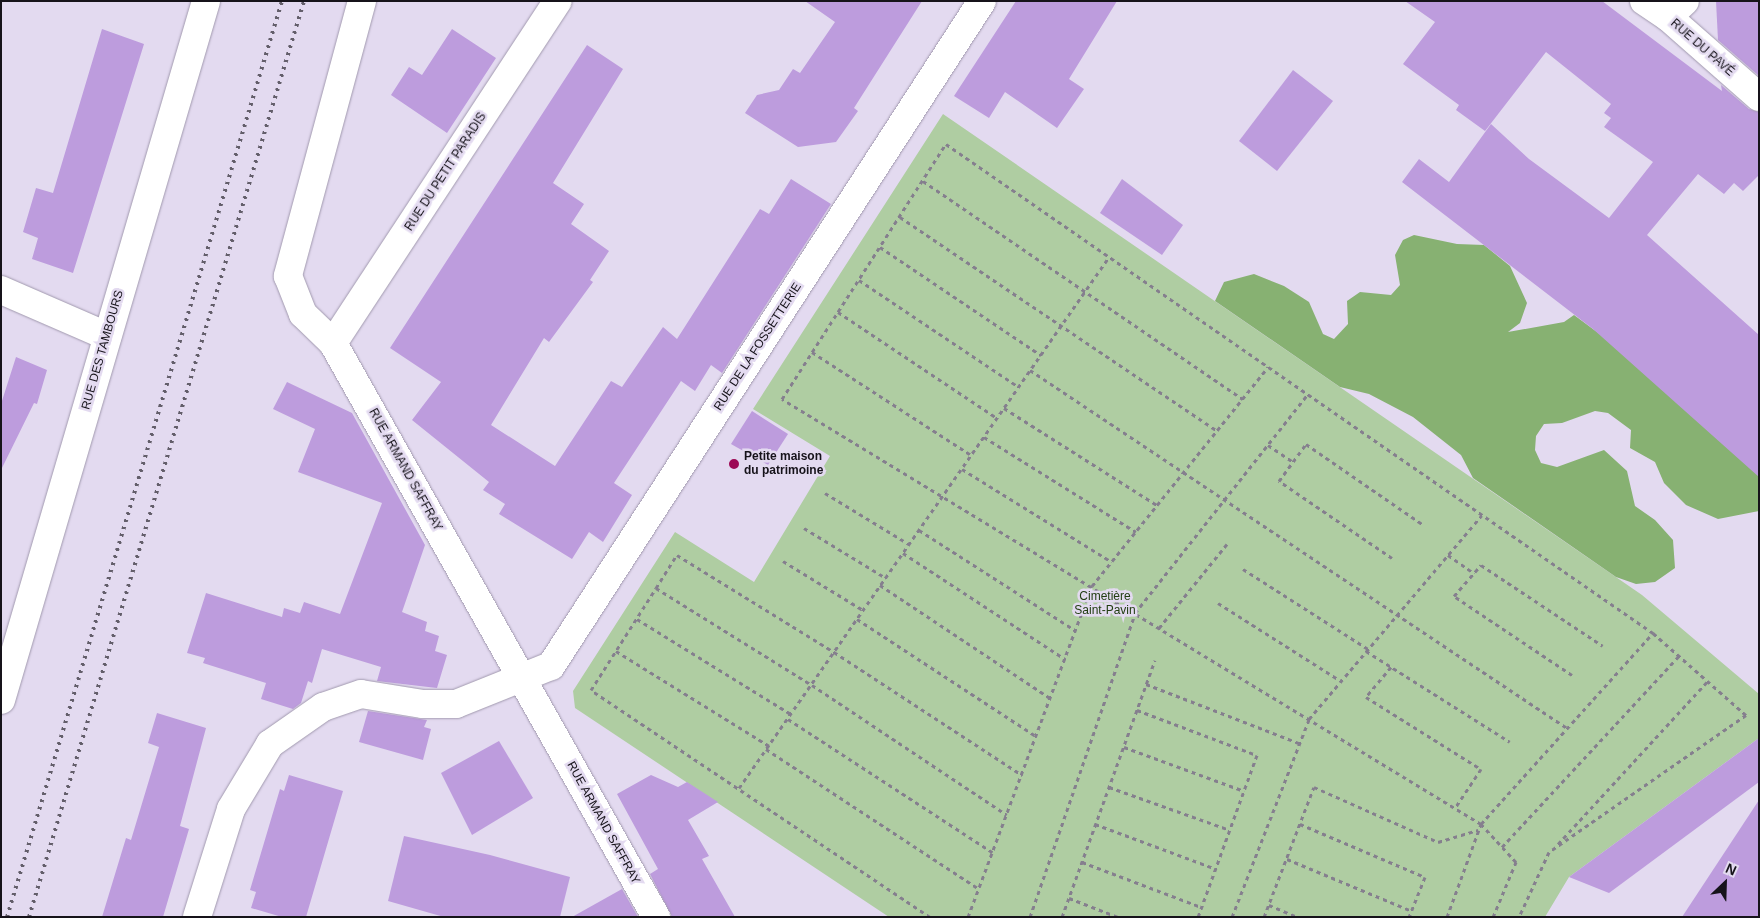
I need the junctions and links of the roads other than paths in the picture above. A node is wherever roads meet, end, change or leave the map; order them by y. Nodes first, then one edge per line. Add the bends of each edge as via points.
1 (206, 1) edge
2 (362, 1) edge
3 (558, 1) edge
4 (982, 1) edge
5 (1644, 1) edge
6 (1676, 9) edge
7 (1759, 97) edge
8 (1, 290) edge
9 (107, 336) junction
10 (333, 343) junction
11 (522, 678) junction
12 (1, 700) edge
13 (197, 917) edge
14 (656, 917) edge

1 - 9 street, RUE DES TAMBOURS
2 - 10 street, RUE ARMAND SAFFRAY via 288,276 303,314
3 - 10 street, RUE DU PETIT PARADIS
4 - 11 street, RUE DE LA FOSSETTERIE via 551,666
5 - 6 street, RUE DU PAVÉ
6 - 7 street, RUE DU PAVÉ
8 - 9 street
9 - 12 street, RUE DES TAMBOURS
10 - 11 street, RUE ARMAND SAFFRAY
11 - 13 street, RUE DE LA FOSSETTERIE via 456,704 423,704 361,694 323,707 270,744 231,809
11 - 14 street, RUE ARMAND SAFFRAY

